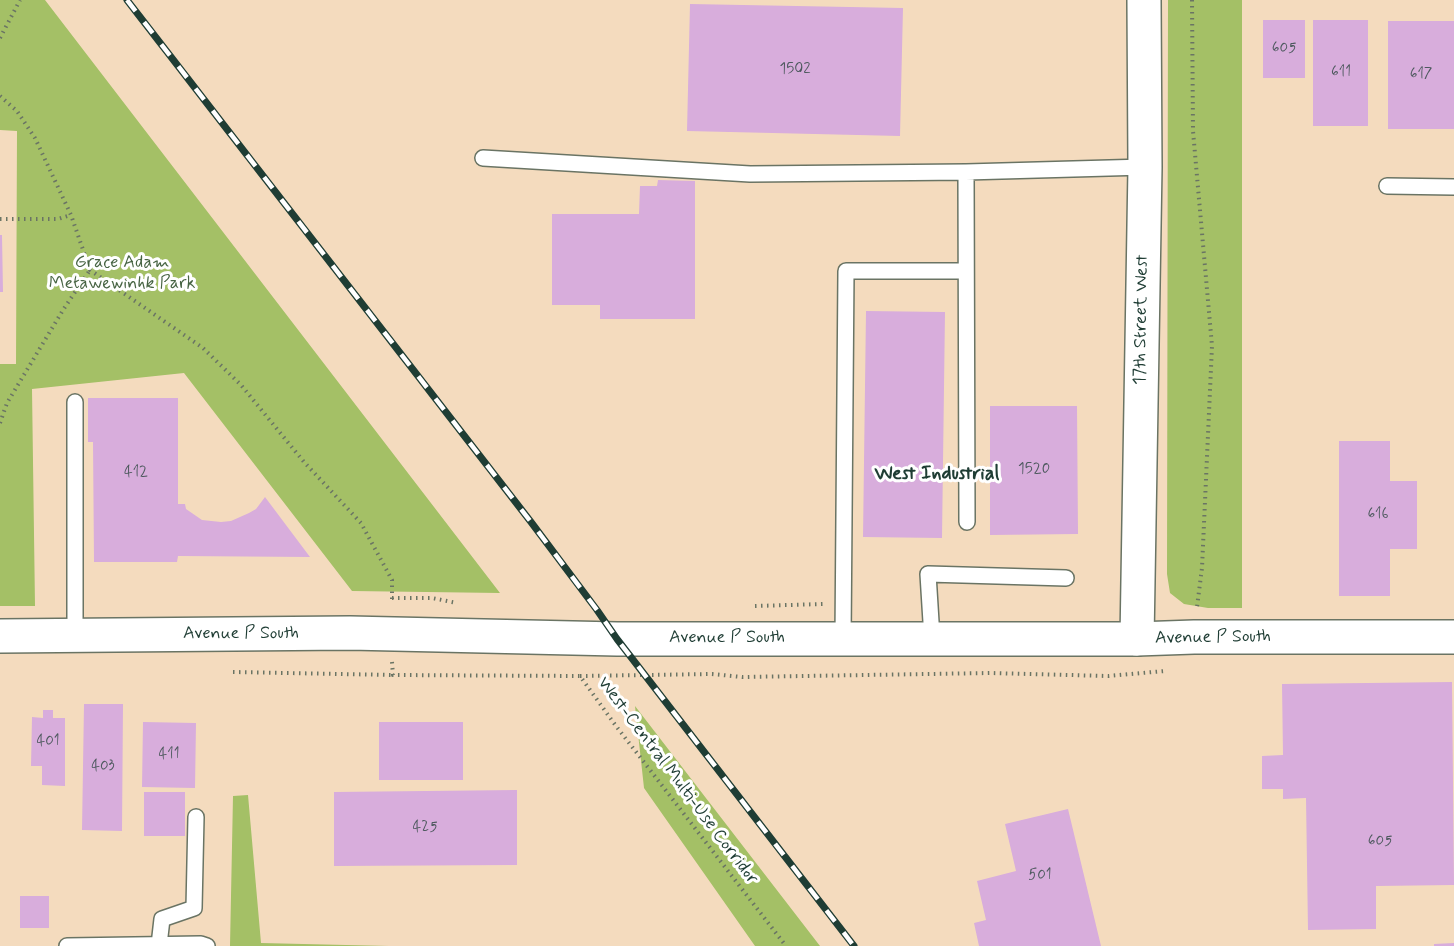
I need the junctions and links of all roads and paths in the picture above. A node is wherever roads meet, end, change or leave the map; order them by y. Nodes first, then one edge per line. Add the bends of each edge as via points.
1 (20, 0) edge
2 (1144, 0) edge
3 (1192, 0) edge
4 (0, 38) edge
5 (0, 96) edge
6 (483, 158) dead end
7 (1145, 166) junction
8 (966, 172) junction
9 (1387, 186) dead end
10 (1454, 187) edge
11 (71, 215) junction
12 (0, 219) edge
13 (90, 270) junction
14 (966, 271) junction
15 (75, 402) dead end
16 (0, 423) edge
17 (966, 522) dead end
18 (1066, 578) dead end
19 (392, 634) junction
20 (75, 635) junction
21 (0, 636) edge
22 (1194, 637) junction
23 (1454, 637) edge
24 (843, 638) junction
25 (932, 638) junction
26 (1137, 639) junction
27 (1173, 670) dead end
28 (232, 672) dead end
29 (393, 675) junction
30 (580, 676) junction
31 (196, 817) dead end
32 (159, 945) edge
33 (67, 946) edge
34 (207, 946) edge
35 (786, 946) edge

1 - 4 path
2 - 7 main road, 17th Street West
3 - 22 path via 1193,131 1212,346 1202,568
5 - 11 path via 35,138
6 - 8 lane via 750,174
7 - 8 lane
7 - 26 main road, 17th Street West
8 - 14 lane
9 - 10 lane
11 - 12 path via 58,219
11 - 13 path
13 - 16 path via 7,403
13 - 19 path via 203,348 241,385 304,462 362,522 392,580
14 - 17 lane
14 - 24 lane via 846,271
15 - 20 lane
18 - 25 lane via 928,574
19 - 20 main road, Avenue P South
19 - 24 main road, Avenue P South via 617,639
19 - 29 path
20 - 21 main road, Avenue P South
22 - 23 main road, Avenue P South
22 - 26 main road, Avenue P South
24 - 25 main road, Avenue P South
25 - 26 main road, Avenue P South
27 - 30 path via 1108,676
28 - 29 path, West-Central Multi-Use Corridor
29 - 30 path, West-Central Multi-Use Corridor
30 - 35 path, West-Central Multi-Use Corridor
31 - 32 lane via 194,908 162,919
32 - 33 lane
32 - 34 lane

